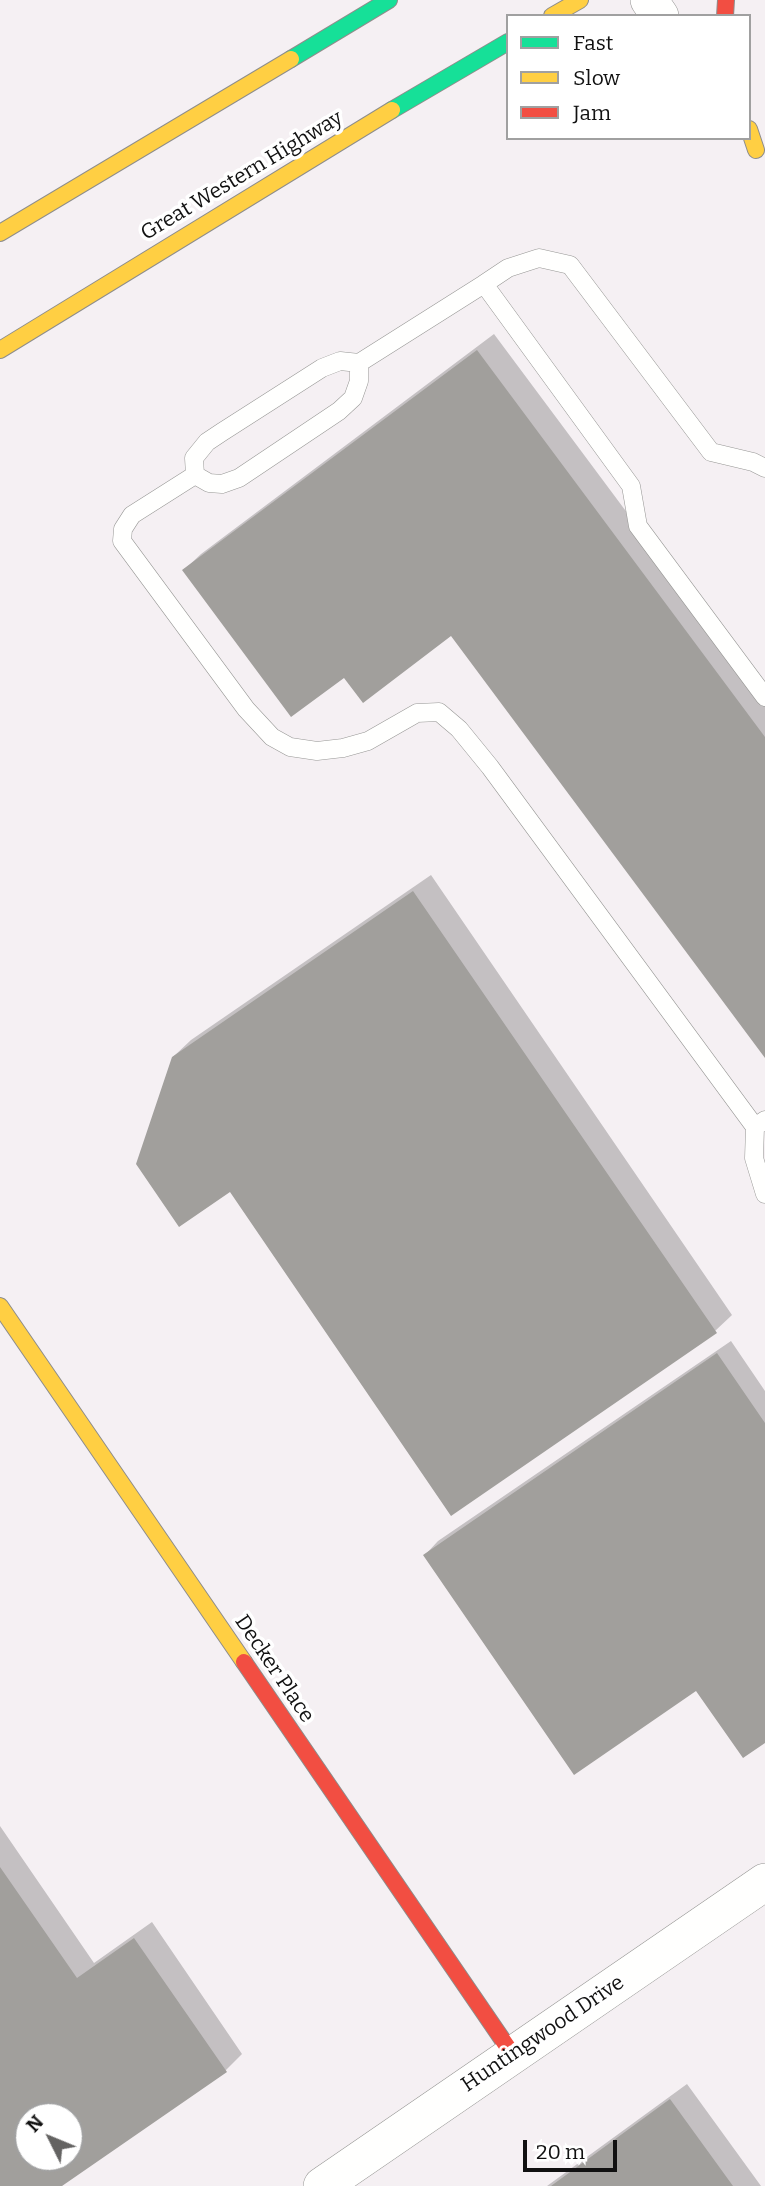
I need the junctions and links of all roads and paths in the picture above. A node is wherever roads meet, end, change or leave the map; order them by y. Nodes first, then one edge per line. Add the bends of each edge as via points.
1 (389, 0) edge
2 (580, 0) edge
3 (556, 14) edge
4 (506, 42) edge
5 (0, 233) edge
6 (484, 284) junction
7 (0, 350) edge
8 (359, 363) junction
9 (765, 468) edge
10 (195, 475) junction
11 (765, 698) edge
12 (760, 1123) edge
13 (765, 1194) edge
14 (0, 1306) edge
15 (765, 1882) edge
16 (513, 2055) junction
17 (322, 2186) edge

1 - 5 main road
2 - 3 main road
4 - 7 main road, Great Western Highway via 254,191
6 - 8 lane
6 - 9 lane via 508,268 538,258 570,265 711,453
6 - 11 lane via 631,486 638,526
8 - 10 lane via 340,361 322,368 207,442 194,458
8 - 10 lane via 353,398 339,411 239,478 209,484
10 - 12 lane via 132,515 122,541 246,709 272,737 290,747 317,751 368,741 417,713 439,712 490,767
12 - 13 lane via 754,1158
14 - 16 main road, Decker Place
15 - 16 street, Huntingwood Drive
16 - 17 street, Huntingwood Drive

